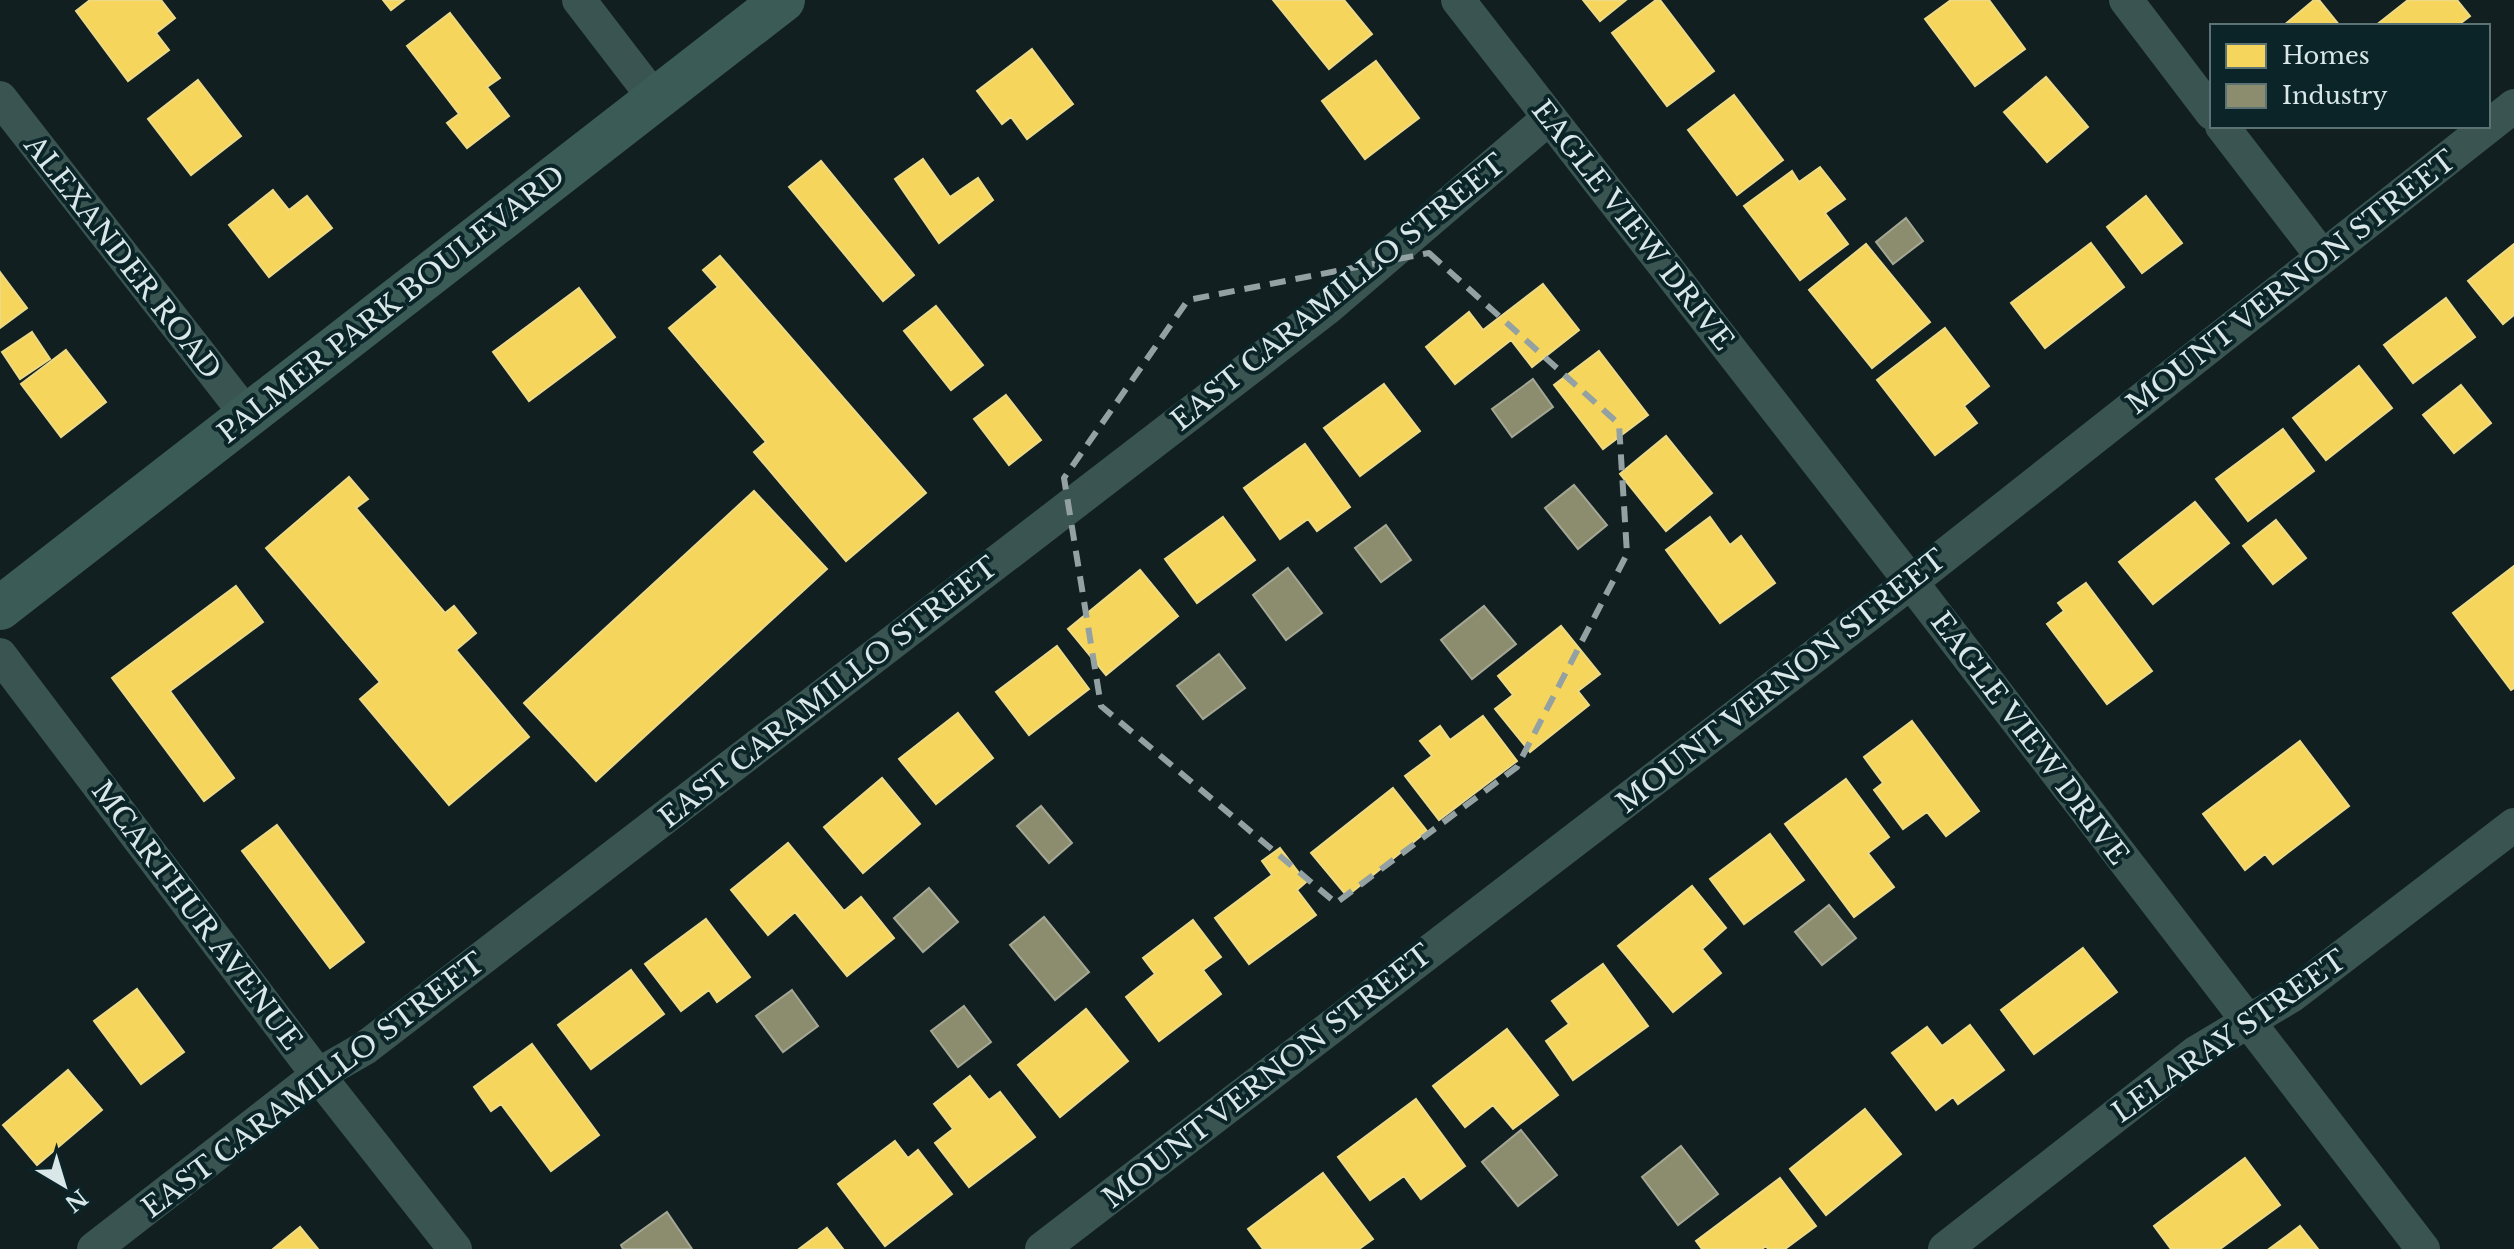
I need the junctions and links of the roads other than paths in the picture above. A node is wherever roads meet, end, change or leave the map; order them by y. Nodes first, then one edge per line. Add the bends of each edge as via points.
1 (579, 0) edge
2 (783, 0) edge
3 (1458, 0) edge
4 (2126, 0) edge
5 (0, 98) edge
6 (655, 99) junction
7 (2514, 106) edge
8 (2210, 110) edge
9 (1549, 118) junction
10 (2490, 125) edge
11 (2224, 128) edge
12 (2486, 128) edge
13 (2322, 256) junction
14 (247, 415) junction
15 (1911, 582) junction
16 (0, 608) edge
17 (0, 655) edge
18 (2514, 825) edge
19 (2247, 1022) junction
20 (318, 1075) junction
21 (94, 1249) edge
22 (455, 1249) edge
23 (1042, 1249) edge
24 (1945, 1249) edge
25 (2423, 1249) edge

1 - 6 street
2 - 6 main road, PALMER PARK BOULEVARD
3 - 9 street, EAGLE VIEW DRIVE
4 - 8 street
5 - 14 street, ALEXANDER ROAD
6 - 14 main road, PALMER PARK BOULEVARD
7 - 10 street, MOUNT VERNON STREET
9 - 15 street, EAGLE VIEW DRIVE
9 - 20 street, EAST CARAMILLO STREET via 1327,308 365,1048
11 - 13 street
12 - 13 street, MOUNT VERNON STREET
13 - 15 street, MOUNT VERNON STREET
14 - 16 main road, PALMER PARK BOULEVARD
15 - 19 street, EAGLE VIEW DRIVE
15 - 23 street, MOUNT VERNON STREET
17 - 20 street, MCARTHUR AVENUE
18 - 19 street, LELARAY STREET via 2291,996
19 - 24 street, LELARAY STREET via 2197,1052
19 - 25 street, EAGLE VIEW DRIVE
20 - 21 street, EAST CARAMILLO STREET
20 - 22 street, MCARTHUR AVENUE

